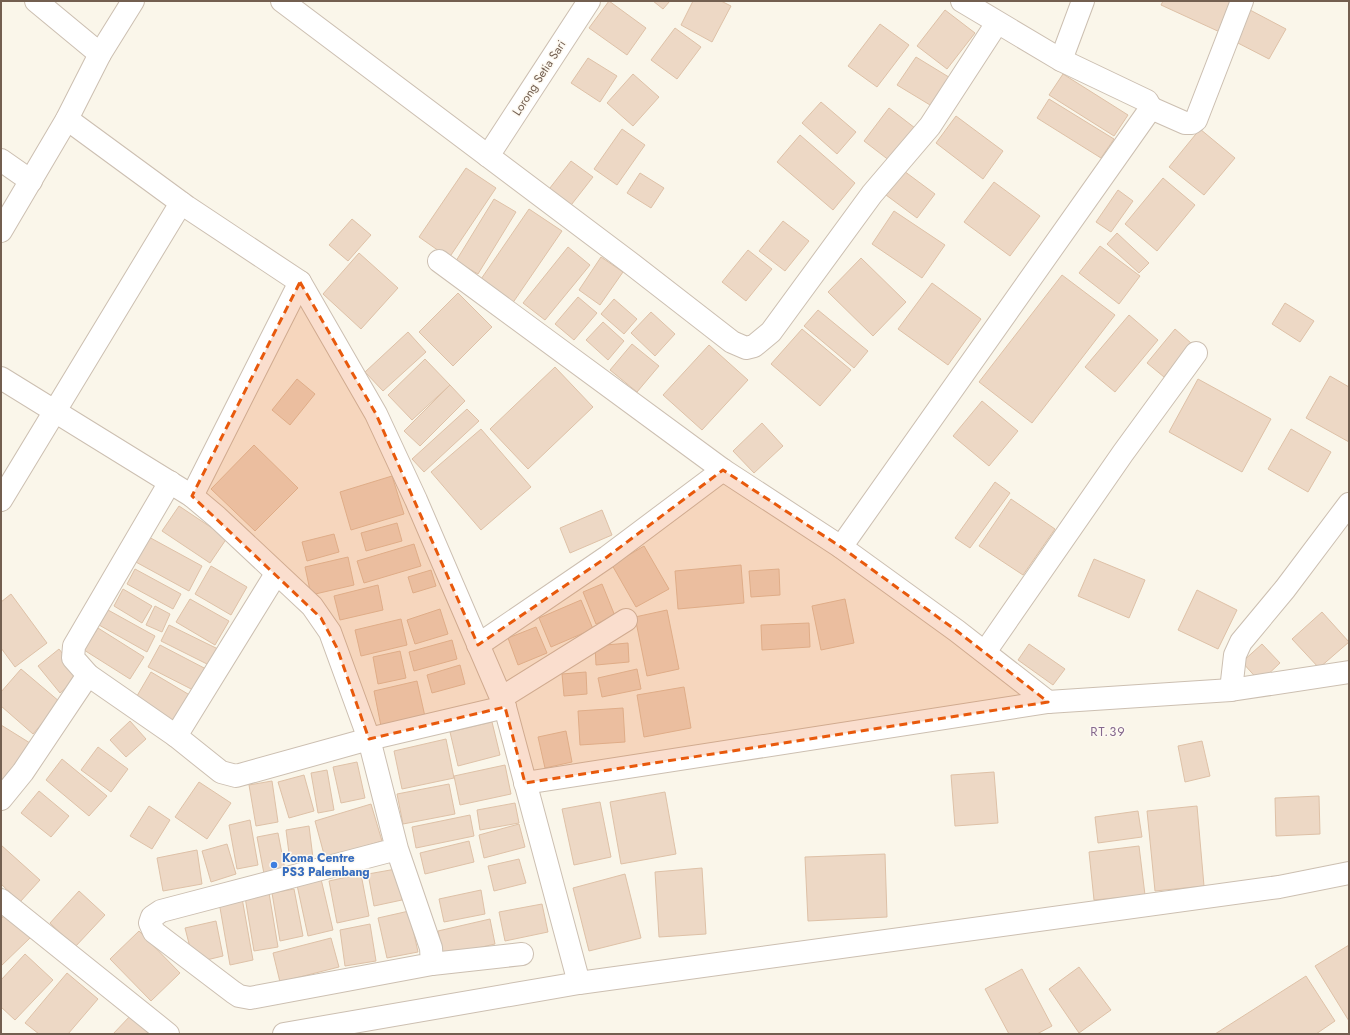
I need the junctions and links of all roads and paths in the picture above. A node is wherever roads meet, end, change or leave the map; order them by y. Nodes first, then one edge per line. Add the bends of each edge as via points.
1 (36, 1) edge
2 (133, 1) edge
3 (282, 1) edge
4 (589, 1) edge
5 (962, 1) edge
6 (1083, 1) edge
7 (1242, 1) edge
8 (997, 23) junction
9 (100, 54) junction
10 (1061, 60) junction
11 (1151, 108) junction
12 (68, 119) junction
13 (488, 156) junction
14 (1, 160) edge
15 (31, 180) junction
16 (181, 203) junction
17 (1, 231) edge
18 (439, 261) dead end
19 (300, 282) junction
20 (1196, 353) dead end
21 (1, 378) edge
22 (55, 410) junction
23 (723, 470) junction
24 (170, 482) junction
25 (192, 496) junction
26 (1, 500) edge
27 (1349, 504) edge
28 (840, 547) junction
29 (276, 574) junction
30 (626, 620) dead end
31 (478, 645) junction
32 (985, 652) junction
33 (1349, 674) edge
34 (88, 675) junction
35 (1232, 690) junction
36 (503, 702) junction
37 (1048, 702) junction
38 (176, 736) junction
39 (370, 739) junction
40 (525, 783) junction
41 (1, 800) edge
42 (397, 849) junction
43 (1349, 873) edge
44 (1, 900) edge
45 (522, 954) dead end
46 (432, 964) junction
47 (579, 983) junction
48 (168, 1034) edge
49 (284, 1034) edge

1 - 9 street
2 - 9 street
3 - 13 street
4 - 13 street, Lorong Setia Sari
5 - 8 street
6 - 10 street
7 - 11 street via 1196,120 1186,123
8 - 10 street
8 - 13 street via 930,126 872,194 771,332 754,346 746,348 732,342
9 - 12 street
10 - 11 street via 1147,101
11 - 28 street
12 - 15 street
12 - 16 street
14 - 15 street
15 - 17 street
16 - 19 street
16 - 22 street
18 - 23 street
19 - 25 street
19 - 31 street via 376,414
20 - 32 street
21 - 22 street
22 - 24 street
22 - 26 street
23 - 28 street
23 - 31 street via 607,557
24 - 25 street
24 - 34 street via 74,646 73,658
25 - 29 street
27 - 35 street via 1241,642 1235,655
28 - 32 street
29 - 38 street
29 - 39 street via 312,606 330,632
30 - 36 street
31 - 36 street
32 - 37 street
33 - 35 street
34 - 38 street
34 - 41 street via 23,772
35 - 37 street
36 - 39 street
36 - 40 street
37 - 40 street
38 - 39 street via 222,772 233,776
39 - 42 street
40 - 47 street
42 - 46 street via 431,948
42 - 46 street via 161,911 152,917 151,926 163,940 233,992 250,998
43 - 47 street via 1279,887
44 - 48 street
45 - 46 street
47 - 49 street

